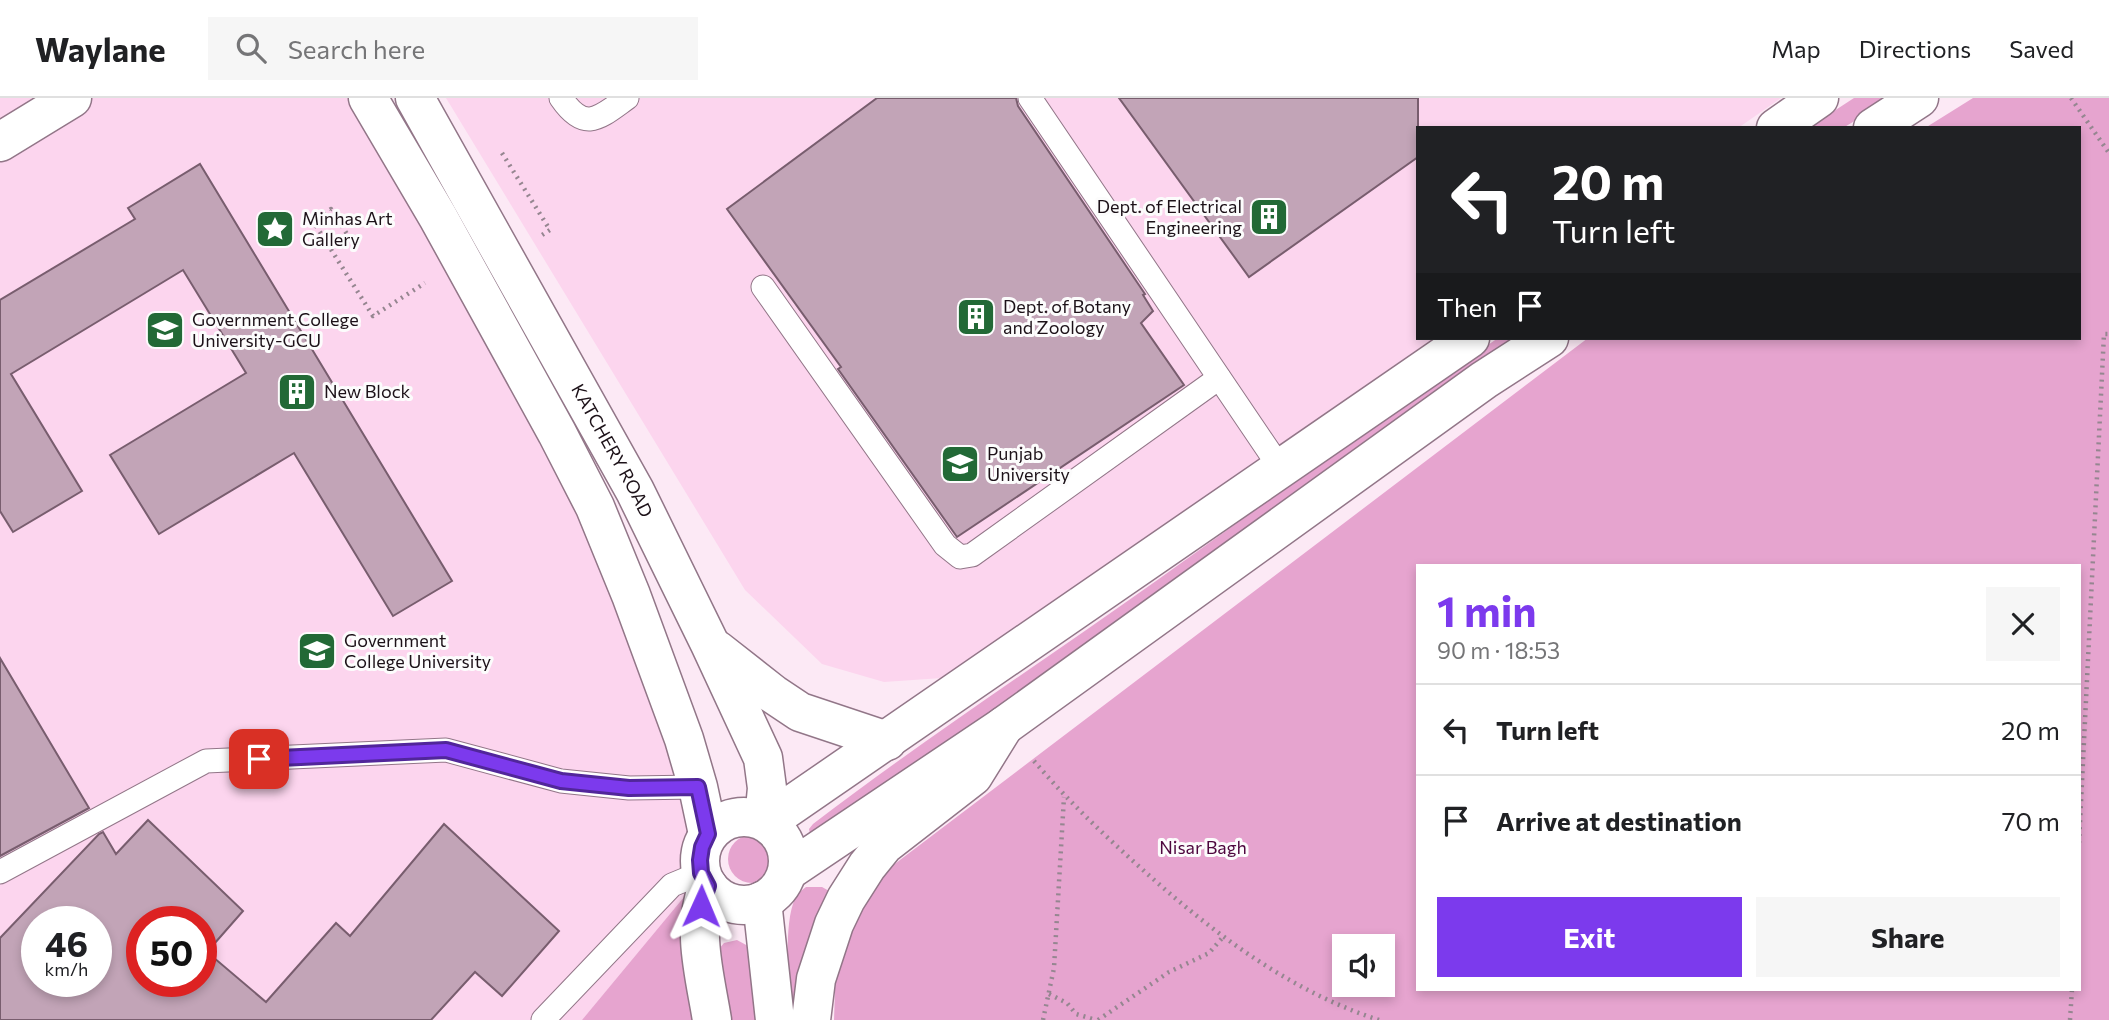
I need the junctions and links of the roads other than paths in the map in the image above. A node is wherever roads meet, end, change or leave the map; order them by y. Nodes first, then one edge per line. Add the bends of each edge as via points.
1 (72, 98) edge
2 (368, 98) edge
3 (415, 98) edge
4 (561, 98) edge
5 (627, 98) edge
6 (1030, 98) edge
7 (1819, 98) edge
8 (1919, 98) edge
9 (1779, 126) edge
10 (1876, 126) edge
11 (0, 142) edge
12 (764, 287) dead end
13 (1467, 340) edge
14 (1546, 340) edge
15 (1219, 378) junction
16 (1281, 469) junction
17 (710, 644) junction
18 (1004, 726) junction
19 (887, 741) junction
20 (698, 787) junction
21 (765, 821) junction
22 (708, 834) junction
23 (788, 871) junction
24 (0, 872) edge
25 (705, 880) junction
26 (762, 901) junction
27 (543, 1020) edge
28 (712, 1020) edge
29 (775, 1020) edge
30 (811, 1020) edge

1 - 11 main road
2 - 20 main road via 595,507 653,653
3 - 17 main road, KATCHERY ROAD via 635,491
4 - 5 lane via 582,119 597,119
6 - 15 lane
7 - 9 main road
8 - 10 main road
12 - 15 lane via 945,545 960,556 972,555
13 - 16 main road
14 - 18 main road
15 - 16 lane
16 - 19 main road
17 - 19 main road via 800,712
17 - 21 main road, KATCHERY ROAD via 763,758
18 - 23 main road
18 - 30 main road via 973,776 884,845 854,885 825,948
19 - 21 main road
20 - 22 main road
20 - 24 lane via 629,788 561,781 446,750 205,761
21 - 22 main road via 739,816
21 - 23 main road via 786,843
22 - 25 main road via 700,860
23 - 26 main road via 774,894
25 - 26 main road via 726,901 749,905
25 - 27 lane via 672,885
25 - 28 main road via 699,939
26 - 29 main road

